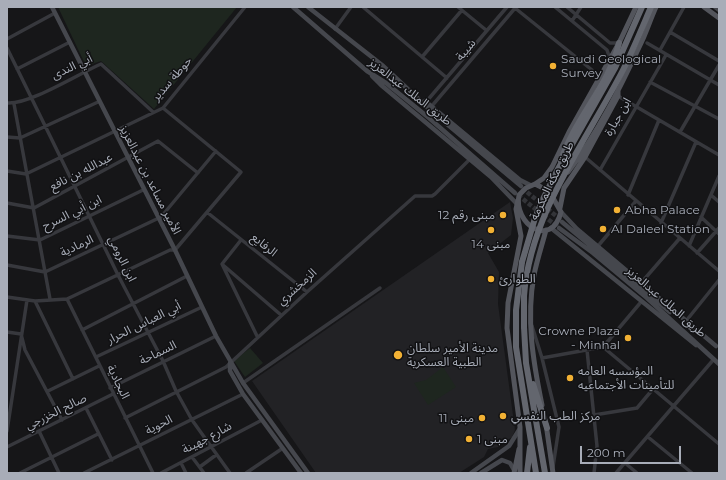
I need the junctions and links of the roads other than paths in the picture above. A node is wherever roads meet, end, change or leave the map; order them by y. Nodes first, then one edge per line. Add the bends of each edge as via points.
1 (52, 7) edge
2 (245, 7) edge
3 (293, 7) edge
4 (308, 7) edge
5 (351, 7) edge
6 (363, 7) edge
7 (458, 7) edge
8 (507, 7) edge
9 (555, 7) edge
10 (567, 7) edge
11 (581, 7) edge
12 (636, 7) edge
13 (642, 7) edge
14 (657, 7) edge
15 (684, 7) edge
16 (715, 7) edge
17 (516, 8) edge
18 (705, 8) edge
19 (462, 10) junction
20 (652, 10) edge
21 (719, 10) edge
22 (55, 13) junction
23 (577, 14) junction
24 (719, 18) edge
25 (572, 21) junction
26 (335, 29) junction
27 (486, 30) junction
28 (670, 32) junction
29 (7, 39) edge
30 (70, 42) junction
31 (609, 42) junction
32 (620, 43) junction
33 (647, 43) dead end
34 (605, 48) junction
35 (660, 50) junction
36 (7, 51) edge
37 (666, 55) junction
38 (422, 57) junction
39 (610, 59) junction
40 (719, 61) edge
41 (382, 65) junction
42 (719, 65) edge
43 (17, 69) junction
44 (592, 70) dead end
45 (84, 71) junction
46 (367, 71) junction
47 (447, 78) junction
48 (710, 80) junction
49 (650, 82) junction
50 (719, 85) edge
51 (618, 90) junction
52 (618, 96) junction
53 (31, 98) junction
54 (98, 102) junction
55 (426, 102) junction
56 (7, 104) edge
57 (14, 104) junction
58 (636, 106) junction
59 (695, 106) junction
60 (431, 107) junction
61 (163, 108) junction
62 (153, 112) junction
63 (719, 119) edge
64 (660, 120) junction
65 (46, 127) junction
66 (113, 131) junction
67 (680, 132) junction
68 (7, 137) edge
69 (20, 138) junction
70 (696, 142) junction
71 (216, 151) junction
72 (719, 155) edge
73 (585, 156) junction
74 (60, 158) junction
75 (128, 159) junction
76 (470, 159) junction
77 (558, 169) junction
78 (600, 170) junction
79 (7, 171) edge
80 (198, 173) junction
81 (26, 174) junction
82 (564, 176) junction
83 (719, 176) edge
84 (532, 184) junction
85 (75, 186) junction
86 (521, 186) tunnel mouth
87 (143, 190) junction
88 (515, 193) tunnel mouth
89 (628, 195) junction
90 (711, 195) junction
91 (636, 201) junction
92 (719, 202) edge
93 (7, 203) edge
94 (518, 203) junction
95 (34, 208) junction
96 (560, 210) junction
97 (208, 213) junction
98 (89, 216) junction
99 (701, 217) junction
100 (158, 218) junction
101 (562, 222) tunnel mouth
102 (661, 223) junction
103 (559, 228) tunnel mouth
104 (548, 229) junction
105 (718, 231) edge
106 (7, 236) edge
107 (680, 238) junction
108 (40, 240) junction
109 (242, 240) junction
110 (104, 245) junction
111 (598, 246) junction
112 (689, 246) junction
113 (175, 250) junction
114 (697, 253) junction
115 (222, 264) junction
116 (537, 264) junction
117 (7, 265) edge
118 (719, 271) edge
119 (45, 272) junction
120 (513, 273) junction
121 (118, 275) junction
122 (187, 276) junction
123 (719, 280) edge
124 (641, 283) junction
125 (380, 288) dead end
126 (307, 292) junction
127 (7, 297) edge
128 (50, 299) junction
129 (27, 300) junction
130 (67, 300) junction
131 (35, 301) junction
132 (641, 302) junction
133 (133, 304) junction
134 (202, 307) junction
135 (280, 315) junction
136 (530, 316) junction
137 (686, 321) junction
138 (82, 330) junction
139 (7, 332) edge
140 (148, 332) junction
141 (21, 334) junction
142 (216, 336) junction
143 (257, 336) junction
144 (603, 347) junction
145 (717, 348) edge
146 (587, 350) junction
147 (709, 355) junction
148 (96, 357) junction
149 (542, 358) junction
150 (714, 359) junction
151 (163, 361) junction
152 (230, 361) junction
153 (526, 363) junction
154 (719, 364) edge
155 (99, 366) junction
156 (74, 379) junction
157 (243, 383) junction
158 (110, 388) junction
159 (653, 389) junction
160 (48, 391) junction
161 (176, 391) junction
162 (113, 394) junction
163 (243, 394) junction
164 (674, 407) junction
165 (86, 408) junction
166 (9, 411) edge
167 (594, 416) junction
168 (125, 418) junction
169 (62, 420) junction
170 (192, 420) junction
171 (262, 420) junction
172 (520, 427) junction
173 (547, 428) junction
174 (7, 431) edge
175 (40, 431) junction
176 (98, 434) junction
177 (278, 436) junction
178 (530, 436) junction
179 (648, 437) junction
180 (521, 440) junction
181 (719, 443) edge
182 (140, 446) junction
183 (7, 447) edge
184 (211, 447) junction
185 (282, 448) junction
186 (216, 455) junction
187 (51, 457) junction
188 (192, 457) junction
189 (112, 460) junction
190 (181, 463) junction
191 (626, 463) junction
192 (200, 466) junction
193 (87, 472) edge
194 (514, 472) edge
195 (20, 473) edge
196 (59, 473) edge
197 (153, 473) edge
198 (162, 473) edge
199 (186, 473) edge
200 (204, 473) edge
201 (230, 473) edge
202 (246, 473) edge
203 (301, 473) edge
204 (308, 473) edge
205 (471, 473) edge
206 (481, 473) edge
207 (520, 473) edge
208 (527, 473) edge
209 (536, 473) edge
210 (545, 473) edge
211 (553, 473) edge
212 (594, 473) edge
213 (616, 473) edge
214 (637, 473) edge
215 (692, 473) edge

1 - 22 main road, الأمير مساعد بن عبدالعزيز
2 - 61 street, حوطة سدير
3 - 46 main road, طريق الملك عبدالعزيز
4 - 26 main road, طريق الملك عبدالعزيز
5 - 26 street
6 - 38 street
7 - 19 street
8 - 27 street, شيبة
9 - 25 street
10 - 23 street
11 - 23 street
12 - 32 main road
13 - 77 highway, طريق مكة المكرمة, bridge via 615,68
14 - 20 main road
15 - 28 street
16 - 21 main road
17 - 44 street
17 - 60 street, شيبة
18 - 24 main road
19 - 27 street
19 - 38 street
20 - 51 main road via 642,40
20 - 82 highway, طريق مكة المكرمة, bridge via 622,71
22 - 29 street
22 - 30 main road, الأمير مساعد بن عبدالعزيز
23 - 25 street
23 - 31 street
25 - 34 street
26 - 41 main road, طريق الملك عبدالعزيز
27 - 47 street, شيبة
28 - 35 street
28 - 40 street
30 - 43 street
30 - 45 main road, الأمير مساعد بن عبدالعزيز
31 - 32 street
31 - 34 street
32 - 39 main road
32 - 77 highway, bridge via 613,63 568,142
33 - 35 street
34 - 39 street
35 - 37 street
36 - 43 street, ابن الرومي
37 - 48 street
37 - 49 street, ابن جبارة
38 - 47 street
39 - 84 main road via 552,167 544,178
41 - 55 main road
41 - 86 main road, طريق الملك عبدالعزيز via 429,109
42 - 48 street
43 - 53 street, ابن الرومي
45 - 53 street, أبي الندى
45 - 54 main road, الأمير مساعد بن عبدالعزيز
45 - 62 street, أبي الندى via 101,64
46 - 76 main road via 381,86
46 - 88 main road, طريق الملك عبدالعزيز via 429,118
47 - 55 street, شيبة
48 - 50 street
48 - 59 street
49 - 58 street, ابن جبارة
49 - 59 street
51 - 52 main road
51 - 82 main road, bridge via 588,143
52 - 58 street
52 - 73 main road
53 - 57 street, أبي الندى
53 - 65 street, ابن الرومي
54 - 65 street
54 - 66 main road, الأمير مساعد بن عبدالعزيز
55 - 60 main road
56 - 57 street, أبي الندى
57 - 69 street
58 - 64 street
58 - 78 street, ابن جبارة
59 - 63 street
59 - 67 street
60 - 84 main road via 520,180
61 - 62 street, حوطة سدير
61 - 71 street
62 - 66 street, حوطة سدير
64 - 67 street
64 - 89 street
65 - 69 street
65 - 74 street, ابن الرومي
66 - 74 street, حوطة سدير
66 - 75 main road, الأمير مساعد بن عبدالعزيز
67 - 70 street
68 - 69 street
69 - 81 street
70 - 72 street
70 - 102 street
71 - 80 street, الرمادية
71 - 97 street via 241,172
73 - 78 street
73 - 96 main road via 564,188
74 - 81 street, حوطة سدير
74 - 85 street, ابن الرومي
75 - 80 street, عبدالله بن نافع via 158,141
75 - 85 street, عبدالله بن نافع
75 - 87 main road, الأمير مساعد بن عبدالعزيز
76 - 94 main road
76 - 126 street, الزمخشري via 435,194 415,196
77 - 178 highway, طريق مكة المكرمة, bridge via 535,218 522,262 517,298 516,347
78 - 89 street
79 - 81 street
80 - 100 street, الرمادية
81 - 95 street
82 - 153 highway, طريق مكة المكرمة, bridge via 544,217 524,295
83 - 90 street
84 - 94 main road via 522,190
84 - 96 main road via 549,191
85 - 95 street, عبدالله بن نافع
85 - 98 street, ابن الرومي
87 - 98 street, ابن أبي السرح
87 - 100 main road, الأمير مساعد بن عبدالعزيز
89 - 91 street
90 - 92 street
90 - 99 street
91 - 102 street
91 - 111 street
93 - 95 street
94 - 104 main road via 529,226 539,231
94 - 120 main road via 516,209 520,236
95 - 108 street
96 - 104 main road via 556,224
96 - 111 main road via 577,229
97 - 109 street, الرفايع
97 - 113 street
98 - 108 street, ابن أبي السرح
98 - 110 street, ابن الرومي
99 - 105 street
99 - 112 street
100 - 110 street, الرمادية
100 - 113 main road, الأمير مساعد بن عبدالعزيز
101 - 145 main road, طريق الملك عبدالعزيز via 702,339
102 - 107 street
103 - 147 main road, طريق الملك عبدالعزيز via 647,298
104 - 116 main road
104 - 132 main road
105 - 114 street
106 - 108 street, ابن أبي السرح
107 - 112 street
107 - 124 street
108 - 119 street
109 - 115 street
109 - 126 street, الرفايع
110 - 119 street, الرمادية
110 - 121 street, ابن الرومي
111 - 124 main road
112 - 114 street
113 - 121 street via 170,250
113 - 122 main road, الأمير مساعد بن عبدالعزيز
114 - 118 street
115 - 135 street
115 - 143 street
116 - 120 main road via 536,252 526,249
116 - 136 main road
117 - 119 street
119 - 128 street
120 - 172 main road via 507,328
121 - 130 street
121 - 133 street, ابن الرومي
122 - 133 street
122 - 134 main road, الأمير مساعد بن عبدالعزيز
123 - 137 street
124 - 137 main road
125 - 157 street
126 - 135 street, الزمخشري
127 - 129 street
128 - 130 street
128 - 131 street
129 - 131 street
129 - 141 street
130 - 138 street, البجادية
131 - 156 street
132 - 144 street
132 - 147 main road
133 - 138 street
133 - 140 street, ابن الرومي
134 - 140 street, أبي العباس الحرار
134 - 142 main road, الأمير مساعد بن عبدالعزيز
135 - 143 street, الزمخشري
136 - 149 street
136 - 173 main road via 533,360
137 - 145 main road
138 - 148 street, البجادية
139 - 141 street
140 - 148 street, أبي العباس الحرار
140 - 151 street, ابن الرومي
141 - 160 street via 25,350
141 - 166 street
142 - 151 street, السماحة
142 - 152 main road, الأمير مساعد بن عبدالعزيز
143 - 152 street, الزمخشري
144 - 146 street
144 - 159 street
146 - 149 street
146 - 167 street
147 - 150 main road, طريق الملك عبدالعزيز
148 - 155 street, البجادية
149 - 211 street via 559,427
150 - 154 main road, طريق الملك عبدالعزيز
150 - 164 street
151 - 158 street, السماحة
151 - 161 street, ابن الرومي
152 - 157 main road
152 - 161 street, الزمخشري via 226,367
152 - 163 main road via 230,371
153 - 173 highway
153 - 210 highway, طريق مكة المكرمة
155 - 156 street
155 - 158 street, البجادية
156 - 160 street
157 - 177 main road
158 - 162 street, البجادية
159 - 164 street
159 - 167 street via 637,408
160 - 169 street
161 - 168 street, الزمخشري
161 - 170 street, ابن الرومي
162 - 165 street, صالح الخزرجي
162 - 168 street, البجادية
163 - 170 street, الحوية
163 - 171 main road
164 - 179 street
164 - 181 street
165 - 169 street, صالح الخزرجي
165 - 176 street
166 - 174 street
167 - 212 street via 597,446
168 - 182 street, البجادية
169 - 175 street, صالح الخزرجي
170 - 182 street, الحوية
170 - 184 street, ابن الرومي
171 - 177 main road
171 - 184 street, شارع جهينة
172 - 180 main road
172 - 205 main road via 509,446
173 - 211 main road
175 - 183 street, صالح الخزرجي
175 - 187 street
176 - 187 street
176 - 189 street
177 - 185 main road
177 - 204 main road
178 - 208 highway
178 - 209 highway, طريق مكة المكرمة
179 - 191 street
179 - 215 street
180 - 194 main road
180 - 207 main road
182 - 189 street, الحوية
182 - 197 street, البجادية
184 - 186 street, ابن الرومي
184 - 188 street, شارع جهينة
185 - 202 street
185 - 203 main road
186 - 192 street
186 - 201 street, ابن الرومي
187 - 195 street
187 - 196 street
188 - 190 street, شارع جهينة
188 - 192 street
189 - 193 street, الحوية
190 - 198 street, شارع جهينة
190 - 199 street
191 - 213 street
191 - 214 street
192 - 200 street
194 - 206 main road via 510,463 502,460

